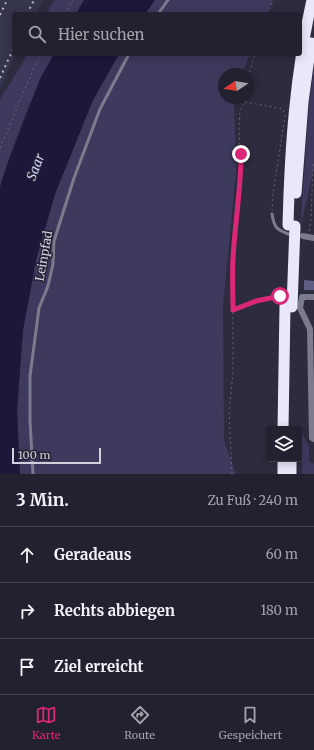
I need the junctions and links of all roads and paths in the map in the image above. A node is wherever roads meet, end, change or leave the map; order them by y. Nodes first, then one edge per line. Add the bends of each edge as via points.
1 (73, 0) edge
2 (168, 0) edge
3 (273, 0) edge
4 (312, 0) edge
5 (65, 12) edge
6 (159, 12) edge
7 (269, 12) edge
8 (314, 28) edge
9 (302, 53) edge
10 (40, 56) edge
11 (129, 56) edge
12 (254, 56) edge
13 (301, 56) edge
14 (251, 68) edge
15 (244, 104) edge
16 (252, 104) edge
17 (0, 148) edge
18 (313, 164) dead end
19 (272, 214) joint
20 (291, 228) junction
21 (308, 237) edge
22 (290, 242) dead end
23 (290, 250) dead end
24 (289, 295) dead end
25 (280, 296) dead end
26 (314, 298) edge
27 (289, 307) junction
28 (233, 310) junction
29 (312, 367) edge
30 (283, 426) edge
31 (291, 426) edge
32 (314, 438) edge
33 (283, 462) edge
34 (291, 462) edge
35 (33, 474) edge
36 (232, 474) edge
37 (283, 474) edge
38 (291, 474) edge

1 - 5 path
2 - 6 lane
3 - 7 path
4 - 9 highway
8 - 20 highway via 303,102
10 - 17 path
11 - 35 lane, Leinpfad via 100,109 54,241 53,264 39,308 30,376
12 - 14 path
13 - 20 highway via 289,175
15 - 28 path via 240,111 239,128 241,178 233,260
16 - 19 path via 283,109 285,116
18 - 21 path
19 - 20 lane via 278,230
20 - 21 lane
20 - 22 lane
20 - 27 highway
23 - 24 lane
25 - 28 path via 256,301
26 - 29 street via 302,297 300,308 310,329
27 - 30 highway
27 - 31 highway
28 - 36 path via 233,372 229,413
29 - 32 street
33 - 37 highway
34 - 38 highway

